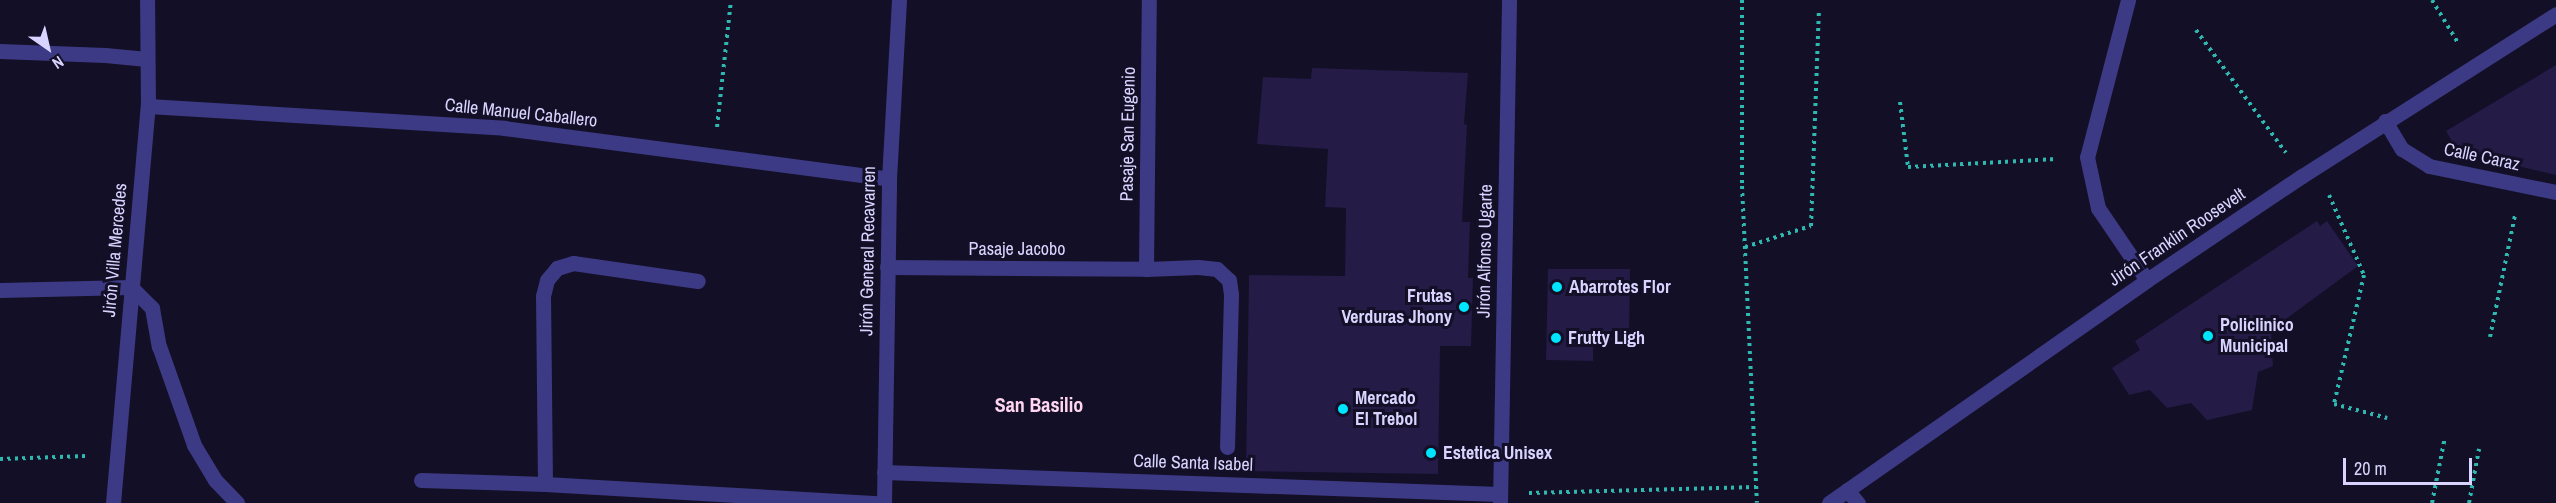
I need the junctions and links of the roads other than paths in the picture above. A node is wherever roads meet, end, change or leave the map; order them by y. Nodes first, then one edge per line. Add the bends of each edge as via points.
1 (147, 0) edge
2 (899, 0) edge
3 (1149, 0) edge
4 (1509, 0) edge
5 (2128, 0) edge
6 (2556, 14) edge
7 (0, 51) edge
8 (147, 60) junction
9 (148, 106) junction
10 (2385, 121) junction
11 (889, 179) junction
12 (2556, 192) edge
13 (887, 267) junction
14 (1146, 269) junction
15 (2147, 280) junction
16 (698, 281) dead end
17 (131, 287) junction
18 (0, 290) edge
19 (1227, 447) dead end
20 (884, 472) junction
21 (421, 480) dead end
22 (545, 484) junction
23 (1847, 490) junction
24 (1500, 498) edge
25 (113, 503) edge
26 (237, 503) edge
27 (877, 503) edge
28 (884, 503) edge
29 (1829, 503) edge
30 (1858, 503) edge

1 - 8 street, Jirón Villa Mercedes
2 - 11 street, Jirón General Recavarren
3 - 14 street, Pasaje San Eugenio
4 - 24 street, Jirón Alfonso Ugarte
5 - 15 street via 2087,157 2098,208
6 - 10 street, Jirón Franklin Roosevelt
7 - 8 street via 105,54
8 - 9 street, Jirón Villa Mercedes
9 - 11 street, Calle Manuel Caballero via 504,128
9 - 17 street, Jirón Villa Mercedes
10 - 12 street, Calle Caraz via 2402,149 2429,166
10 - 15 street, Jirón Franklin Roosevelt
11 - 13 street, Jirón General Recavarren
13 - 14 street, Pasaje Jacobo
13 - 20 street, Jirón General Recavarren
14 - 19 street, Pasaje Jacobo via 1217,269 1229,280
15 - 23 street, Jirón Franklin Roosevelt
16 - 22 street via 573,263 557,268 547,280 543,296
17 - 18 street
17 - 25 street, Jirón Villa Mercedes
17 - 26 street via 152,308 159,346 194,445 215,480
20 - 24 street, Calle Santa Isabel
20 - 28 street, Jirón General Recavarren
21 - 22 street
22 - 27 street
23 - 29 street, Jirón Franklin Roosevelt
23 - 30 street

